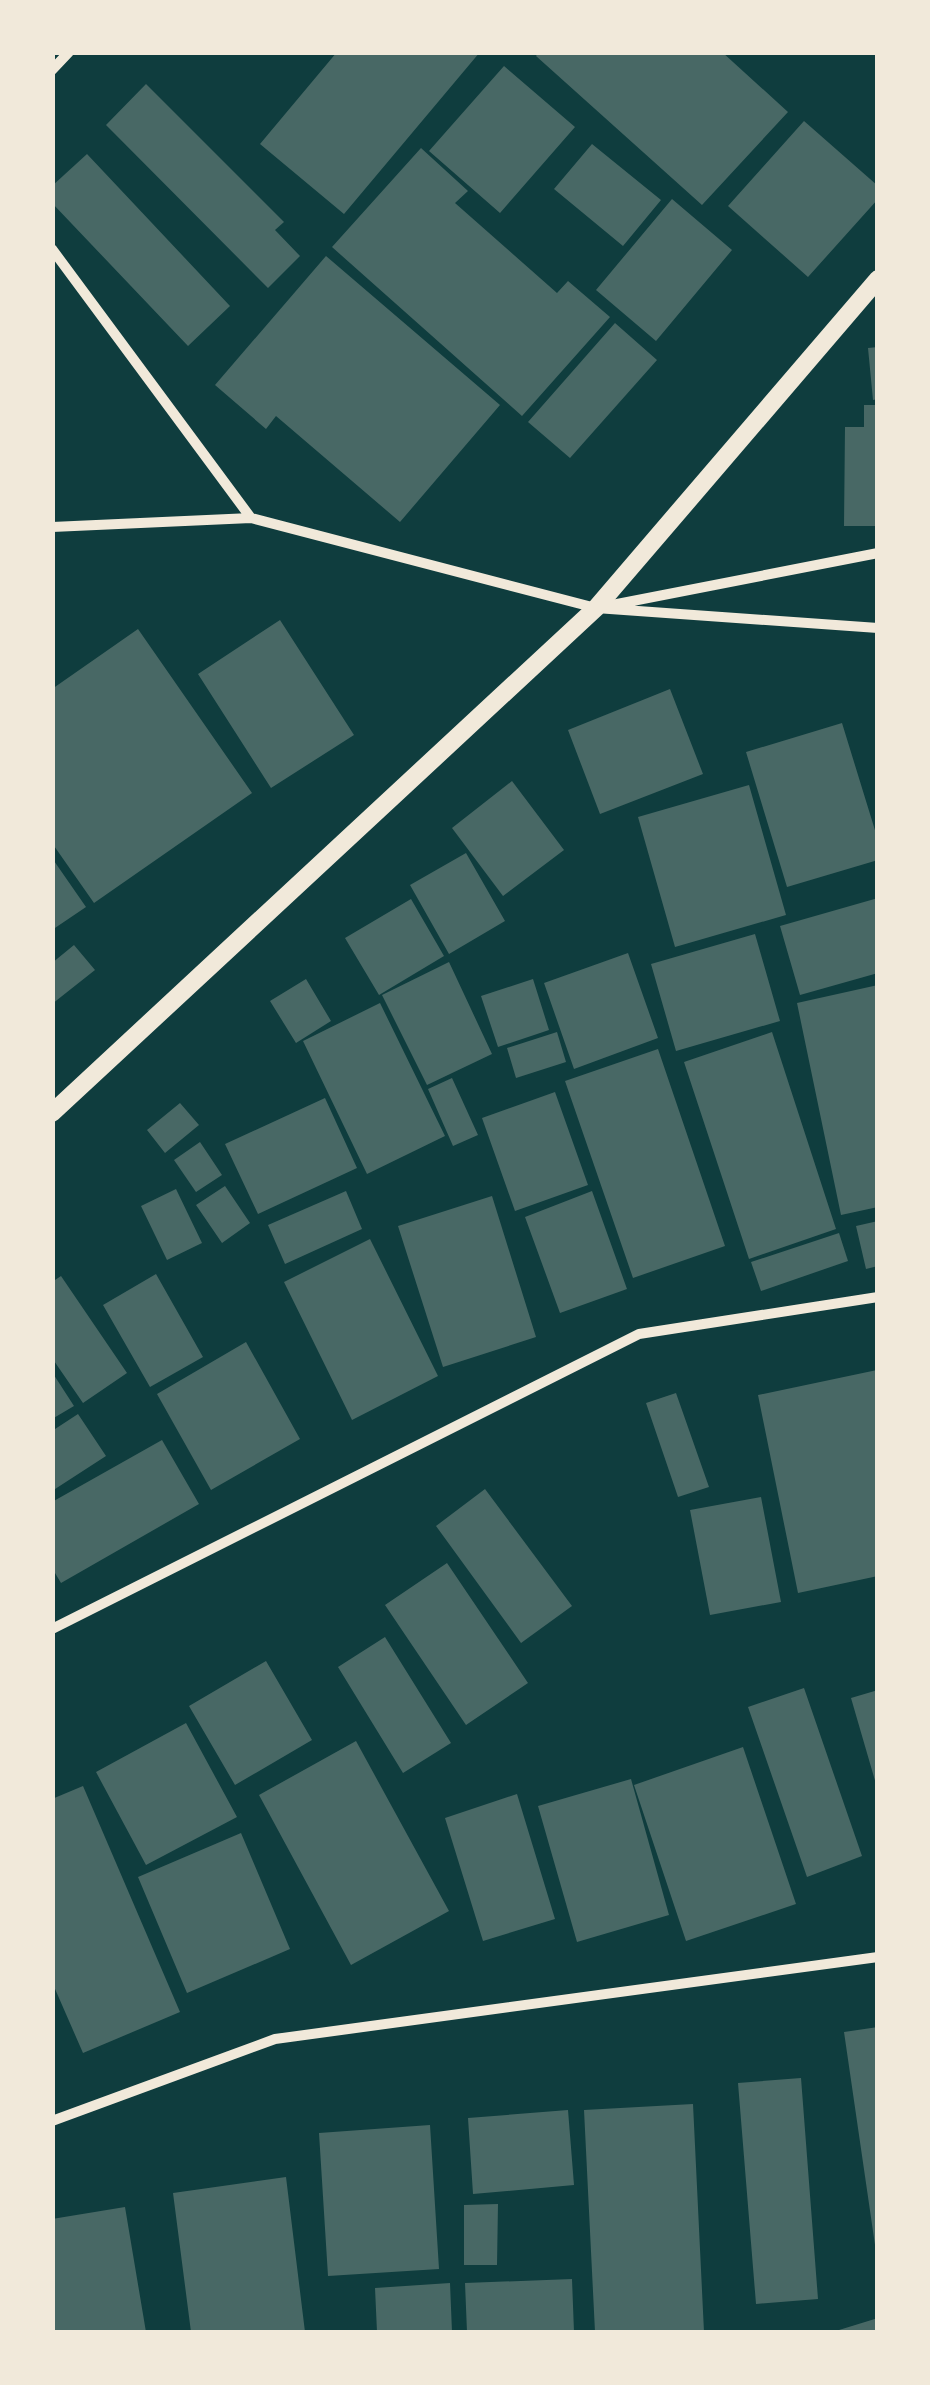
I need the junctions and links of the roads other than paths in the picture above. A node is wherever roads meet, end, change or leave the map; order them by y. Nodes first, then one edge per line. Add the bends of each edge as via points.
1 (69, 52) edge
2 (52, 70) edge
3 (52, 249) edge
4 (878, 279) edge
5 (251, 518) junction
6 (52, 527) edge
7 (878, 553) edge
8 (596, 608) junction
9 (878, 628) edge
10 (52, 1114) edge
11 (878, 1297) edge
12 (52, 1629) edge
13 (878, 1957) edge
14 (52, 2121) edge

1 - 2 street
3 - 5 street
4 - 8 street
5 - 6 street
5 - 8 street
7 - 8 street
8 - 9 street
8 - 10 street
11 - 12 street via 639,1334
13 - 14 street via 275,2039

